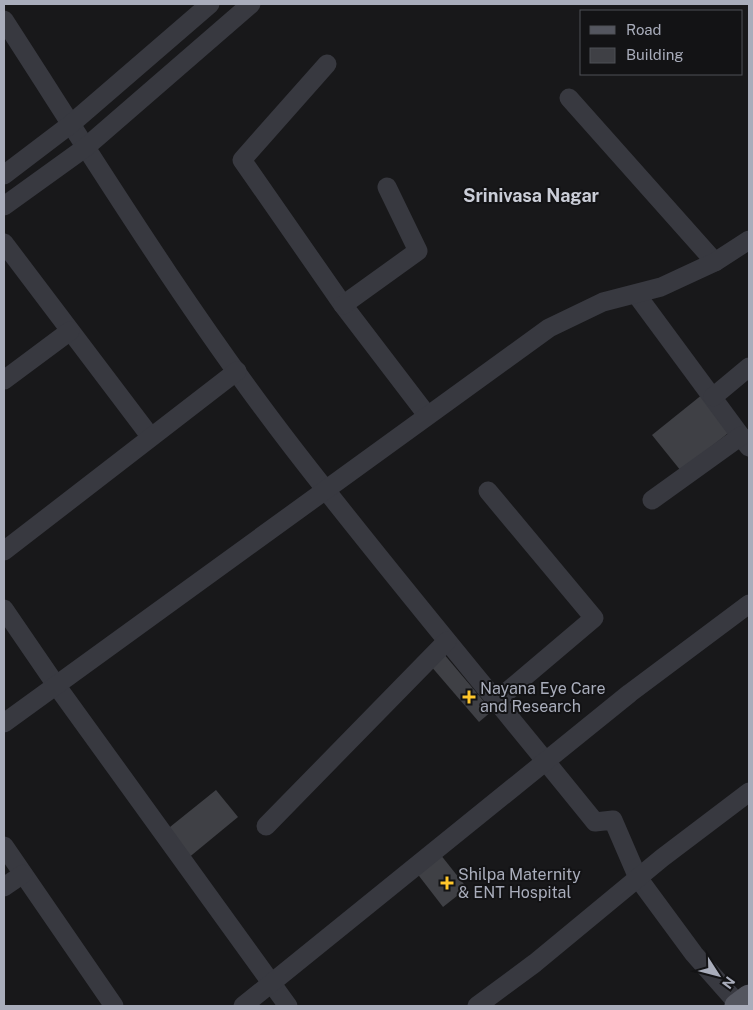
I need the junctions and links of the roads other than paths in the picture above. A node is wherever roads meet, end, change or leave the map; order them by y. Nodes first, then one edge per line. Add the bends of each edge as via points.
1 (210, 4) edge
2 (251, 4) edge
3 (4, 20) edge
4 (327, 64) dead end
5 (569, 98) dead end
6 (71, 124) junction
7 (86, 147) junction
8 (4, 175) edge
9 (387, 187) dead end
10 (4, 206) edge
11 (749, 240) edge
12 (4, 243) edge
13 (714, 262) junction
14 (636, 294) junction
15 (343, 305) junction
16 (70, 331) junction
17 (749, 367) edge
18 (237, 371) junction
19 (4, 380) edge
20 (713, 397) junction
21 (427, 415) junction
22 (150, 436) junction
23 (745, 442) edge
24 (326, 489) junction
25 (488, 491) dead end
26 (652, 500) dead end
27 (4, 551) edge
28 (749, 604) edge
29 (4, 609) edge
30 (447, 641) junction
31 (56, 685) junction
32 (496, 700) junction
33 (4, 723) edge
34 (546, 761) junction
35 (749, 792) edge
36 (266, 826) dead end
37 (4, 846) edge
38 (23, 874) junction
39 (638, 878) junction
40 (4, 887) edge
41 (272, 983) junction
42 (742, 1002) edge
43 (114, 1006) edge
44 (243, 1006) edge
45 (288, 1006) edge
46 (477, 1006) edge

1 - 6 street
2 - 7 street
3 - 6 street
4 - 15 street via 242,160
5 - 13 street
6 - 7 street
6 - 8 street
7 - 10 street
7 - 18 street
9 - 15 street via 418,251
11 - 13 street
12 - 16 street
13 - 14 street via 660,287
14 - 20 street
14 - 21 street via 603,302 549,328
15 - 21 street
16 - 19 street
16 - 22 street
17 - 20 street
18 - 22 street
18 - 24 street
20 - 23 street
21 - 24 street
22 - 27 street
23 - 26 street
24 - 30 street
24 - 31 street
25 - 32 street via 594,618
28 - 34 street
29 - 31 street
30 - 32 street
30 - 36 street
31 - 33 street
31 - 41 street
32 - 34 street
34 - 39 street via 595,822 613,820
34 - 41 street
35 - 39 street
37 - 38 street
38 - 40 street
38 - 43 street
39 - 42 street via 694,954
39 - 46 street via 535,964
41 - 44 street
41 - 45 street

